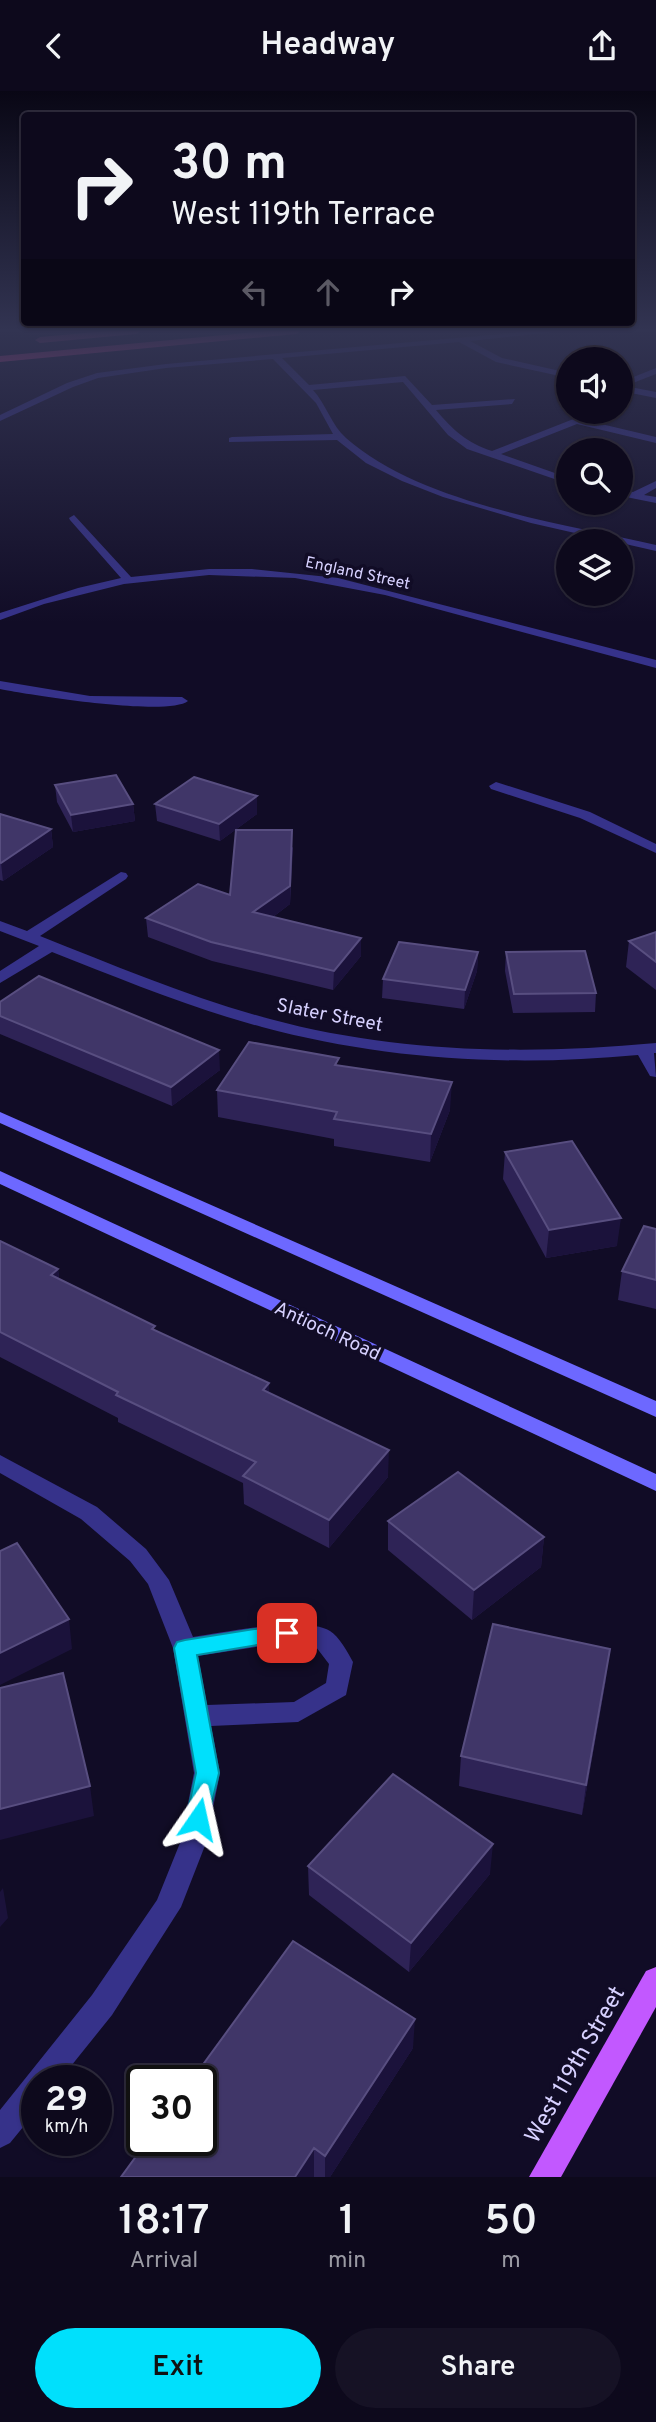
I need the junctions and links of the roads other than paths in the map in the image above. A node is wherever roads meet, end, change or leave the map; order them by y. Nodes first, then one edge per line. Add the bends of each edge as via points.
1 (334, 428) edge
2 (447, 428) edge
3 (558, 428) edge
4 (607, 428) edge
5 (339, 437) junction
6 (652, 439) edge
7 (232, 440) dead end
8 (491, 455) junction
9 (556, 477) edge
10 (656, 484) edge
11 (634, 496) joint
12 (656, 501) edge
13 (74, 518) dead end
14 (656, 548) edge
15 (128, 580) junction
16 (0, 617) edge
17 (656, 664) edge
18 (0, 685) edge
19 (182, 701) dead end
20 (496, 786) dead end
21 (656, 849) edge
22 (121, 876) dead end
23 (10, 933) edge
24 (50, 946) junction
25 (0, 978) edge
26 (649, 1048) edge
27 (656, 1072) edge
28 (0, 1117) edge
29 (0, 1177) edge
30 (656, 1410) edge
31 (0, 1463) edge
32 (656, 1483) edge
33 (185, 1648) junction
34 (198, 1716) junction
35 (656, 1980) edge
36 (54, 2065) edge
37 (21, 2107) edge
38 (0, 2133) edge
39 (544, 2177) edge

1 - 5 street
2 - 8 street via 470,447
3 - 8 street
4 - 6 street
5 - 7 street
5 - 14 street via 412,482 455,498
8 - 9 street
10 - 11 street
11 - 12 street
13 - 15 street
15 - 16 street, England Street via 63,594
15 - 17 street, England Street via 215,572 326,579
18 - 19 street via 74,699
20 - 21 street via 585,815
22 - 23 street
23 - 24 street, Slater Street
24 - 25 street
24 - 26 street, Slater Street via 212,1007 349,1042 507,1056
26 - 27 street, Slater Street
28 - 30 main road
29 - 32 main road, Antioch Road
31 - 33 street via 89,1513 138,1555 158,1580
33 - 34 street
33 - 34 street via 287,1633 323,1638 341,1662 337,1689 298,1712
34 - 36 street via 207,1773 193,1843 168,1907 102,2005
35 - 39 main road, West 119th Street
37 - 38 street

